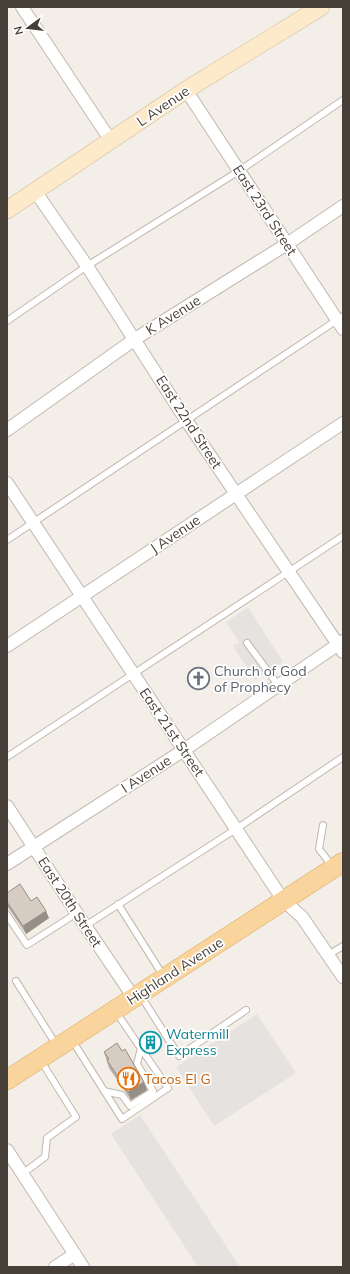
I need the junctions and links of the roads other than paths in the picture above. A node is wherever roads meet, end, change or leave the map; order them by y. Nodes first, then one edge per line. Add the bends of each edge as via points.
1 (22, 7) edge
2 (321, 7) edge
3 (186, 90) junction
4 (343, 100) edge
5 (110, 141) junction
6 (239, 171) junction
7 (35, 191) junction
8 (343, 206) edge
9 (7, 210) edge
10 (287, 244) junction
11 (87, 266) junction
12 (7, 321) edge
13 (341, 322) edge
14 (135, 339) junction
15 (186, 420) junction
16 (343, 423) edge
17 (7, 430) edge
18 (7, 483) edge
19 (236, 493) junction
20 (33, 522) junction
21 (343, 536) edge
22 (7, 540) edge
23 (289, 572) junction
24 (82, 597) junction
25 (247, 643) dead end
26 (7, 646) edge
27 (341, 646) edge
28 (134, 675) junction
29 (278, 685) junction
30 (184, 750) junction
31 (7, 757) edge
32 (343, 757) edge
33 (7, 806) edge
34 (323, 825) dead end
35 (236, 829) junction
36 (34, 846) junction
37 (7, 864) edge
38 (338, 865) edge
39 (283, 900) junction
40 (118, 904) junction
41 (77, 913) junction
42 (7, 915) edge
43 (85, 926) junction
44 (343, 946) edge
45 (328, 955) junction
46 (343, 976) edge
47 (164, 978) junction
48 (16, 981) dead end
49 (137, 996) junction
50 (115, 1010) junction
51 (246, 1010) dead end
52 (65, 1043) junction
53 (141, 1048) junction
54 (40, 1059) junction
55 (7, 1080) edge
56 (104, 1091) junction
57 (7, 1150) edge
58 (22, 1174) junction
59 (75, 1254) junction
60 (55, 1267) edge
61 (83, 1267) edge

1 - 5 street
2 - 3 street, L Avenue
3 - 5 street, L Avenue
3 - 6 street, East 23rd Street
4 - 6 lane
5 - 7 street, L Avenue
6 - 10 street, East 23rd Street
6 - 11 lane
7 - 9 street, L Avenue
7 - 11 street, East 22nd Street
8 - 10 street, K Avenue
10 - 13 street, East 23rd Street
10 - 14 street, K Avenue
11 - 12 lane
11 - 14 street, East 22nd Street
13 - 15 lane
14 - 15 street, East 22nd Street
14 - 17 street, K Avenue
15 - 19 street, East 22nd Street
15 - 20 lane
16 - 19 street, J Avenue
18 - 20 street, East 21st Street
19 - 23 street, East 22nd Street
19 - 24 street, J Avenue
20 - 22 lane
20 - 24 street, East 21st Street
21 - 23 lane
23 - 27 street, East 22nd Street
23 - 28 lane
24 - 26 street, J Avenue
24 - 28 street, East 21st Street
25 - 29 lane
27 - 29 street, I Avenue
28 - 30 street, East 21st Street
28 - 31 lane
29 - 30 street, I Avenue
30 - 35 street, East 21st Street
30 - 36 street, I Avenue
32 - 35 lane
33 - 36 street, East 20th Street
34 - 38 lane via 319,849
35 - 39 street, East 21st Street
35 - 40 lane
36 - 37 street, I Avenue
36 - 41 street, East 20th Street
38 - 39 main road, Highland Avenue
39 - 45 street, East 21st Street via 302,918
39 - 47 main road, Highland Avenue
40 - 43 lane
40 - 47 lane
41 - 42 lane via 27,945
41 - 43 street, East 20th Street
43 - 49 street, East 20th Street
44 - 45 lane
45 - 46 street, East 21st Street
47 - 49 main road, Highland Avenue
48 - 52 lane
49 - 50 main road, Highland Avenue
49 - 51 lane via 179,1056
50 - 52 main road, Highland Avenue
50 - 53 lane
52 - 54 main road, Highland Avenue
52 - 56 lane
53 - 56 lane via 137,1064 153,1090 130,1106 122,1095
53 - 56 lane via 168,1088 122,1119
54 - 55 main road, Highland Avenue
54 - 58 lane via 76,1117 47,1138 45,1157
57 - 58 street
58 - 59 street
59 - 60 street
59 - 61 street

